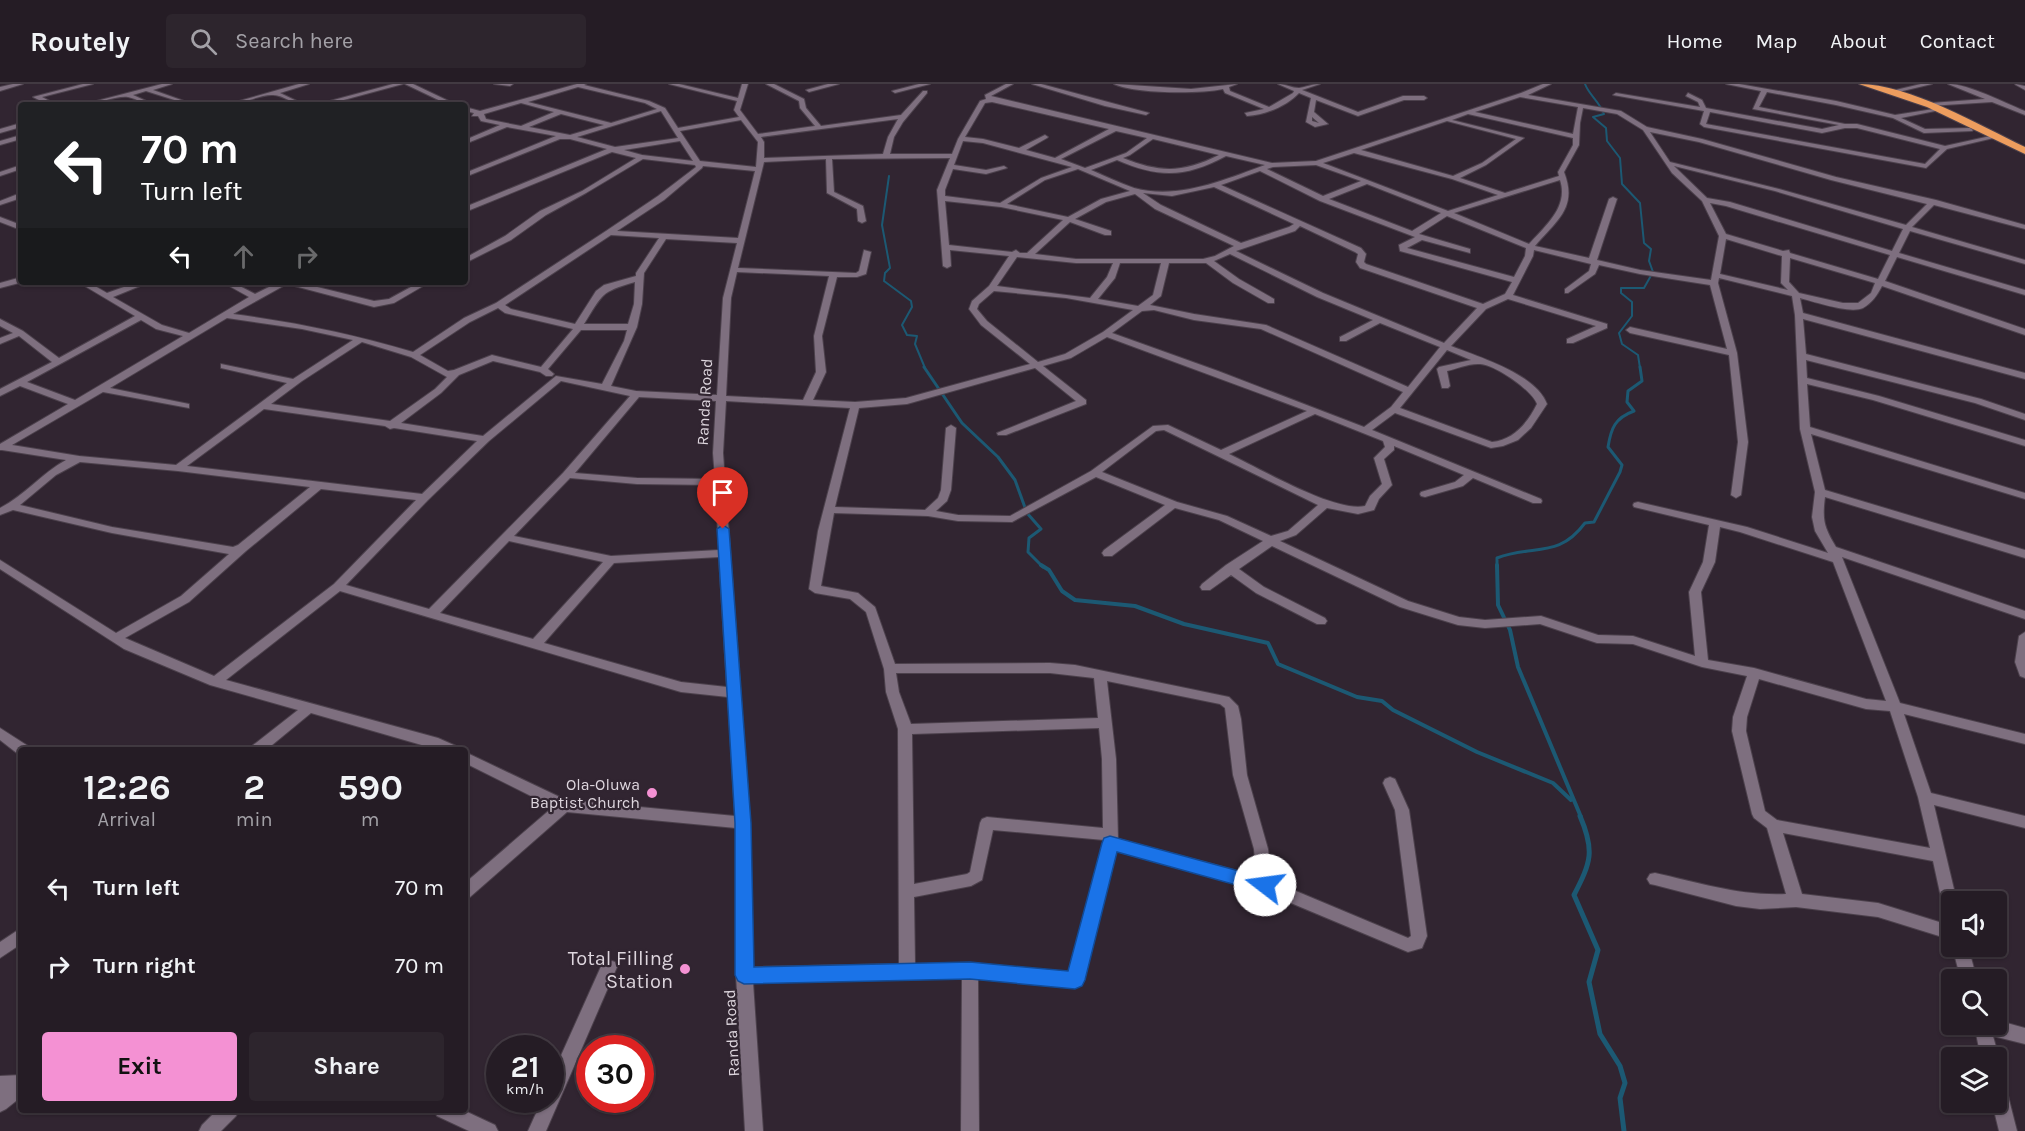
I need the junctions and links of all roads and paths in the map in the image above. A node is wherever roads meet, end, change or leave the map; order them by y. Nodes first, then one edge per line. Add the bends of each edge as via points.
1 (20, 84) edge
2 (90, 84) edge
3 (169, 84) edge
4 (306, 84) edge
5 (400, 84) edge
6 (408, 84) edge
7 (497, 84) edge
8 (510, 84) edge
9 (672, 84) edge
10 (745, 84) edge
11 (769, 84) edge
12 (836, 84) edge
13 (921, 84) edge
14 (1010, 84) edge
15 (1035, 84) edge
16 (1117, 84) edge
17 (1234, 84) edge
18 (1281, 84) edge
19 (1317, 84) edge
20 (1548, 84) edge
21 (1730, 84) edge
22 (1863, 84) edge
23 (1929, 84) edge
24 (1951, 84) edge
25 (2018, 84) edge
26 (581, 85) edge
27 (1226, 87) junction
28 (2025, 88) edge
29 (0, 89) edge
30 (148, 90) junction
31 (809, 90) dead end
32 (1297, 90) junction
33 (1765, 90) junction
34 (895, 91) dead end
35 (925, 92) dead end
36 (1890, 92) junction
37 (275, 93) junction
38 (128, 95) junction
39 (1520, 95) junction
40 (1688, 95) dead end
41 (352, 96) junction
42 (1314, 96) junction
43 (1424, 98) dead end
44 (738, 100) junction
45 (992, 100) junction
46 (1993, 100) junction
47 (522, 101) junction
48 (47, 102) edge
49 (97, 102) edge
50 (144, 102) edge
51 (183, 102) dead end
52 (240, 102) edge
53 (295, 102) edge
54 (329, 102) edge
55 (360, 102) dead end
56 (447, 102) edge
57 (1581, 105) junction
58 (1934, 107) junction
59 (663, 109) junction
60 (1268, 109) junction
61 (1706, 109) junction
62 (468, 110) edge
63 (560, 112) junction
64 (1619, 112) junction
65 (480, 113) junction
66 (1146, 113) dead end
67 (1311, 113) dead end
68 (1470, 113) junction
69 (2025, 113) edge
70 (1247, 114) dead end
71 (468, 116) edge
72 (901, 117) junction
73 (1895, 117) junction
74 (742, 118) junction
75 (1448, 120) junction
76 (610, 124) junction
77 (1842, 124) junction
78 (18, 126) edge
79 (504, 126) junction
80 (521, 128) junction
81 (820, 128) junction
82 (1116, 128) junction
83 (1645, 129) junction
84 (678, 130) junction
85 (1970, 130) dead end
86 (0, 131) edge
87 (757, 135) junction
88 (1045, 136) dead end
89 (1154, 136) junction
90 (570, 137) junction
91 (1576, 137) junction
92 (1995, 137) junction
93 (18, 138) edge
94 (683, 139) junction
95 (961, 139) junction
96 (468, 141) edge
97 (0, 143) edge
98 (1945, 148) junction
99 (611, 150) junction
100 (1021, 150) junction
101 (1355, 151) junction
102 (2025, 151) edge
103 (1225, 154) junction
104 (886, 156) junction
105 (955, 156) junction
106 (642, 157) junction
107 (829, 158) junction
108 (1117, 158) junction
109 (1056, 160) junction
110 (1317, 163) junction
111 (1668, 163) junction
112 (697, 164) junction
113 (760, 165) junction
114 (1272, 165) junction
115 (951, 167) junction
116 (18, 168) edge
117 (1004, 168) dead end
118 (1082, 168) junction
119 (1261, 169) junction
120 (0, 174) edge
121 (468, 174) edge
122 (1563, 177) junction
123 (1454, 178) junction
124 (1367, 181) junction
125 (1215, 185) junction
126 (1135, 191) junction
127 (1504, 195) junction
128 (18, 197) edge
129 (941, 198) junction
130 (1323, 199) junction
131 (1613, 199) dead end
132 (1705, 200) junction
133 (1933, 202) junction
134 (0, 203) edge
135 (1000, 205) junction
136 (468, 209) edge
137 (1445, 214) junction
138 (0, 219) edge
139 (1067, 219) junction
140 (862, 221) dead end
141 (1299, 224) junction
142 (2025, 226) edge
143 (18, 227) edge
144 (1908, 227) junction
145 (609, 233) junction
146 (1108, 233) dead end
147 (1417, 235) junction
148 (1723, 236) junction
149 (663, 238) junction
150 (742, 241) junction
151 (1240, 246) junction
152 (947, 247) junction
153 (1530, 247) junction
154 (1467, 251) dead end
155 (867, 252) dead end
156 (1016, 252) junction
157 (1232, 252) junction
158 (1786, 252) junction
159 (1894, 253) junction
160 (1030, 255) junction
161 (468, 259) edge
162 (1208, 260) junction
163 (1116, 262) junction
164 (1594, 262) junction
165 (2025, 262) edge
166 (1165, 263) junction
167 (947, 266) dead end
168 (735, 270) junction
169 (834, 274) junction
170 (639, 278) junction
171 (1715, 279) junction
172 (1515, 280) junction
173 (18, 281) edge
174 (1880, 282) junction
175 (88, 285) edge
176 (138, 285) edge
177 (232, 285) edge
178 (280, 285) edge
179 (298, 285) edge
180 (420, 285) edge
181 (0, 286) edge
182 (992, 288) junction
183 (1568, 291) dead end
184 (1795, 292) junction
185 (2025, 293) edge
186 (108, 296) junction
187 (1508, 296) junction
188 (255, 297) junction
189 (1092, 301) junction
190 (1271, 301) dead end
191 (499, 305) junction
192 (1483, 307) junction
193 (1141, 309) junction
194 (226, 315) junction
195 (1799, 315) junction
196 (140, 317) junction
197 (1380, 319) junction
198 (0, 322) edge
199 (576, 327) junction
200 (633, 327) junction
201 (1630, 330) dead end
202 (2025, 332) edge
203 (20, 333) junction
204 (1106, 334) junction
205 (191, 336) junction
206 (362, 339) junction
207 (1343, 339) dead end
208 (0, 340) edge
209 (1570, 341) dead end
210 (1446, 346) junction
211 (1734, 353) junction
212 (414, 355) junction
213 (1802, 356) junction
214 (1479, 361) junction
215 (58, 362) junction
216 (224, 366) dead end
217 (1035, 366) junction
218 (543, 370) junction
219 (456, 374) junction
220 (2025, 376) edge
221 (559, 378) junction
222 (1803, 380) junction
223 (19, 382) junction
224 (295, 382) junction
225 (1445, 386) dead end
226 (605, 388) junction
227 (103, 389) junction
228 (1410, 391) junction
229 (0, 393) edge
230 (636, 394) junction
231 (721, 396) junction
232 (808, 400) junction
233 (76, 404) junction
234 (855, 405) junction
235 (186, 406) dead end
236 (260, 406) junction
237 (1394, 409) junction
238 (1314, 411) junction
239 (2025, 417) edge
240 (390, 426) junction
241 (951, 428) dead end
242 (1806, 429) junction
243 (1366, 430) junction
244 (1002, 433) dead end
245 (485, 439) junction
246 (1387, 439) junction
247 (2025, 442) edge
248 (1, 448) edge
249 (45, 454) junction
250 (1220, 454) junction
251 (79, 459) junction
252 (178, 468) junction
253 (1095, 473) junction
254 (1471, 474) junction
255 (567, 475) junction
256 (48, 477) junction
257 (718, 482) junction
258 (317, 487) junction
259 (1820, 492) junction
260 (1425, 494) dead end
261 (1736, 495) dead end
262 (2025, 496) edge
263 (424, 498) junction
264 (1537, 501) dead end
265 (1173, 504) junction
266 (1325, 504) junction
267 (1638, 505) dead end
268 (12, 506) junction
269 (829, 510) junction
270 (0, 512) edge
271 (928, 513) junction
272 (1716, 522) junction
273 (509, 538) junction
274 (1272, 540) junction
275 (242, 548) junction
276 (726, 553) junction
277 (1108, 554) dead end
278 (2025, 554) edge
279 (1835, 555) junction
280 (611, 560) junction
281 (0, 564) edge
282 (1230, 568) junction
283 (338, 586) junction
284 (1206, 587) dead end
285 (432, 614) junction
286 (2025, 615) edge
287 (1321, 621) dead end
288 (2025, 636) edge
289 (116, 638) junction
290 (535, 645) junction
291 (1702, 663) junction
292 (890, 669) junction
293 (1754, 673) junction
294 (2025, 673) edge
295 (1100, 677) junction
296 (215, 682) junction
297 (735, 693) junction
298 (310, 706) junction
299 (1895, 707) junction
300 (1105, 723) junction
301 (905, 729) junction
302 (0, 733) edge
303 (2025, 739) edge
304 (19, 747) edge
305 (260, 747) edge
306 (433, 747) edge
307 (468, 758) edge
308 (1390, 783) dead end
309 (1925, 797) junction
310 (564, 806) junction
311 (2025, 822) edge
312 (743, 823) junction
313 (1773, 825) junction
314 (1110, 839) junction
315 (1940, 855) junction
316 (1655, 879) dead end
317 (1265, 885) junction
318 (468, 889) edge
319 (1948, 891) edge
320 (906, 892) junction
321 (1796, 900) junction
322 (1941, 930) edge
323 (18, 937) edge
324 (0, 951) edge
325 (609, 967) dead end
326 (907, 970) junction
327 (970, 970) junction
328 (744, 975) junction
329 (2007, 1031) edge
330 (2025, 1036) edge
331 (18, 1084) edge
332 (0, 1085) edge
333 (18, 1087) edge
334 (0, 1103) edge
335 (227, 1113) edge
336 (450, 1113) edge
337 (2004, 1113) edge
338 (208, 1131) edge
339 (489, 1131) edge
340 (537, 1131) edge
341 (754, 1131) edge
342 (970, 1131) edge
343 (2008, 1131) edge

1 - 29 street
2 - 48 street via 36,97
3 - 30 street
4 - 37 street
5 - 41 street
6 - 56 street
7 - 8 street
9 - 44 street
10 - 44 street
11 - 81 street via 802,100 803,108
12 - 31 street
13 - 34 street
14 - 45 street via 987,96
15 - 66 street
16 - 27 street via 1175,90
17 - 27 street
18 - 32 street
19 - 32 street
20 - 39 street
21 - 33 street
22 - 36 highway
23 - 36 street
24 - 46 street
25 - 28 street
26 - 47 street
26 - 59 street
27 - 60 street via 1227,92
30 - 38 street
30 - 51 street
32 - 42 street
32 - 60 street via 1289,99
33 - 73 street
33 - 77 street via 1755,108
35 - 72 street
36 - 58 highway
37 - 52 street
37 - 53 street
38 - 49 street
38 - 50 street
39 - 57 street
39 - 68 street
40 - 61 street
41 - 54 street
41 - 55 street
42 - 43 street via 1358,114 1402,98
42 - 67 street
44 - 74 street via 737,110
45 - 82 street
45 - 95 street via 983,101
46 - 58 street
46 - 69 street
47 - 63 street
47 - 65 street
57 - 64 street
57 - 91 street
58 - 73 street
58 - 92 highway
59 - 76 street
59 - 84 street
60 - 70 street
61 - 64 street via 1615,92
61 - 77 street via 1822,131
61 - 98 street via 1704,125 1919,165 1930,165
62 - 65 street
63 - 76 street
63 - 80 street
64 - 83 street
65 - 71 street
65 - 79 street via 483,120
68 - 75 street
68 - 91 street
72 - 81 street
72 - 104 street via 888,139
73 - 85 street via 1924,131
74 - 84 street
74 - 87 street
75 - 101 street
75 - 123 street via 1521,138 1484,164
76 - 90 street
77 - 98 street
78 - 86 street
79 - 80 street
79 - 96 street
80 - 90 street
81 - 87 street
82 - 89 street
82 - 109 street
83 - 111 street
83 - 133 street via 1696,138 1861,186
84 - 94 street
87 - 113 street, Randa Road via 762,147
88 - 100 street
89 - 103 street
89 - 108 street
90 - 99 street
90 - 121 street via 560,137
91 - 122 street via 1576,146 1561,172
92 - 98 street
92 - 102 highway
93 - 97 street
94 - 99 street
94 - 112 street
95 - 100 street
95 - 105 street
99 - 106 street
99 - 136 street
100 - 109 street
101 - 110 street
101 - 123 street
103 - 108 street via 1203,166 1163,174
103 - 114 street
104 - 105 street
104 - 107 street
105 - 115 street
106 - 112 street
106 - 161 street
107 - 113 street
107 - 140 street via 831,193 860,208
108 - 118 street
109 - 118 street
110 - 114 street
110 - 124 street
111 - 132 street
111 - 144 street
112 - 113 street
112 - 145 street via 698,169 662,198
113 - 150 street, Randa Road
114 - 119 street
115 - 117 street via 986,172
115 - 129 street
116 - 120 street
118 - 126 street
118 - 135 street via 1043,178
119 - 125 street
119 - 130 street
122 - 127 street
122 - 153 street via 1563,209
123 - 127 street
124 - 130 street
124 - 137 street
125 - 126 street via 1173,194
125 - 141 street
126 - 139 street via 1100,200
126 - 151 street via 1158,207
127 - 137 street
128 - 134 street
129 - 135 street
129 - 152 street
130 - 147 street
131 - 164 street
132 - 148 street
132 - 159 street
133 - 142 street
133 - 144 street
135 - 139 street
137 - 147 street
137 - 153 street
138 - 143 street
139 - 146 street
139 - 160 street
141 - 151 street
141 - 192 street via 1358,250 1363,266
144 - 159 street
144 - 165 street
145 - 149 street
145 - 191 street
147 - 154 street
147 - 172 street via 1402,247
148 - 158 street
148 - 171 street
149 - 150 street
149 - 170 street
150 - 168 street, Randa Road
151 - 157 street
152 - 156 street
152 - 167 street
153 - 164 street
153 - 172 street
155 - 169 street via 861,274
156 - 160 street
156 - 182 street
157 - 162 street
157 - 197 street
158 - 174 street
158 - 184 street via 1785,283
159 - 174 street
159 - 185 street
160 - 163 street
162 - 166 street
162 - 190 street
163 - 166 street
163 - 189 street via 1111,278
164 - 171 street
164 - 183 street via 1592,272
166 - 193 street via 1160,292
168 - 169 street
168 - 231 street, Randa Road via 727,298
169 - 232 street via 818,336 821,372
170 - 199 street via 607,287 593,299
170 - 200 street
171 - 184 street
171 - 211 street
172 - 187 street
173 - 181 street
174 - 184 street via 1874,294 1860,306 1843,306
174 - 202 street
175 - 186 street
176 - 186 street
177 - 188 street
178 - 188 street
179 - 180 street via 374,304 391,301
182 - 189 street
182 - 217 street via 973,309
184 - 195 street
186 - 196 street
187 - 192 street
187 - 209 street via 1604,326
188 - 194 street
189 - 193 street
191 - 199 street via 508,311
191 - 212 street via 466,320
192 - 210 street
193 - 204 street
193 - 228 street via 1154,307 1263,327
194 - 205 street
194 - 206 street
195 - 213 street
195 - 220 street
196 - 205 street
196 - 215 street
197 - 207 street
197 - 210 street
198 - 203 street
199 - 200 street
199 - 218 street
200 - 226 street
201 - 211 street
203 - 208 street
203 - 215 street
204 - 217 street via 1068,356
204 - 238 street
205 - 227 street
206 - 212 street
206 - 224 street
210 - 214 street
210 - 228 street
211 - 261 street via 1743,442
212 - 219 street via 446,374
213 - 222 street
213 - 239 street via 1978,401
214 - 225 street via 1442,369
214 - 237 street via 1508,372 1541,400 1536,416 1505,444 1491,445
215 - 223 street
216 - 224 street
217 - 234 street via 917,399
217 - 244 street via 1083,402
218 - 219 street via 492,358
218 - 221 street
219 - 240 street
221 - 226 street
221 - 245 street
222 - 242 street
222 - 247 street
223 - 229 street
223 - 233 street
224 - 236 street
226 - 230 street
227 - 233 street
227 - 235 street
228 - 237 street
230 - 231 street
230 - 255 street
231 - 232 street
231 - 257 street, Randa Road
232 - 234 street
233 - 248 street
234 - 269 street
236 - 240 street
236 - 252 street
237 - 243 street
238 - 243 street
238 - 250 street
240 - 245 street
241 - 271 street via 946,490 943,499
242 - 259 street
242 - 262 street
243 - 246 street
245 - 263 street
246 - 254 street
246 - 266 street via 1390,448 1379,458 1387,485 1370,508 1349,510
248 - 249 street
249 - 251 street
249 - 256 street
250 - 253 street via 1158,427
250 - 266 street
251 - 252 street
251 - 256 street
252 - 258 street
253 - 265 street
253 - 271 street via 1012,519
254 - 260 street via 1459,484
254 - 264 street
255 - 257 street
255 - 273 street
256 - 268 street
257 - 276 street, Randa Road
258 - 263 street
258 - 275 street
259 - 278 street
259 - 279 street via 1817,517
263 - 283 street
265 - 274 street via 1223,518
265 - 277 street
266 - 274 street via 1292,533
267 - 272 street
268 - 270 street
268 - 275 street via 215,549
269 - 271 street
269 - 292 street via 815,589 854,596 871,610
272 - 279 street
272 - 291 street via 1709,562 1695,592
273 - 280 street
273 - 285 street
274 - 282 street
274 - 291 street via 1404,604 1458,621 1540,621 1597,639 1649,644
275 - 289 street via 185,599
276 - 280 street
276 - 297 street, Randa Road
279 - 286 street
279 - 299 street
280 - 290 street
281 - 289 street
282 - 284 street
282 - 287 street via 1260,590
283 - 285 street
283 - 296 street
285 - 290 street
288 - 294 street via 2021,662
289 - 296 street
290 - 297 street via 681,687
291 - 293 street
292 - 295 street via 1050,668
292 - 301 street via 888,686 903,712
293 - 299 street via 1866,704
293 - 313 street via 1739,731 1759,814
295 - 300 street
295 - 317 street via 1224,700 1231,706 1240,775 1261,849
296 - 298 street
297 - 312 street, Randa Road
298 - 305 street
298 - 306 street
299 - 303 street
299 - 309 street
300 - 301 street
300 - 314 street
301 - 320 street
302 - 304 street
307 - 310 street
308 - 317 street via 1402,810 1419,936 1416,943 1408,945
309 - 311 street
309 - 315 street
310 - 312 street
310 - 318 street
312 - 328 street, Randa Road
313 - 315 street
313 - 321 street
314 - 317 street
314 - 320 street via 987,823 977,875 970,880
314 - 327 street via 1075,980
315 - 319 street
316 - 321 street via 1736,900
320 - 326 street
321 - 322 street via 1878,910
323 - 324 street
325 - 340 street
326 - 327 street
326 - 328 street
327 - 342 street
328 - 341 street, Randa Road
329 - 330 street
331 - 332 street
333 - 334 street
335 - 338 street
336 - 339 street
337 - 343 street

